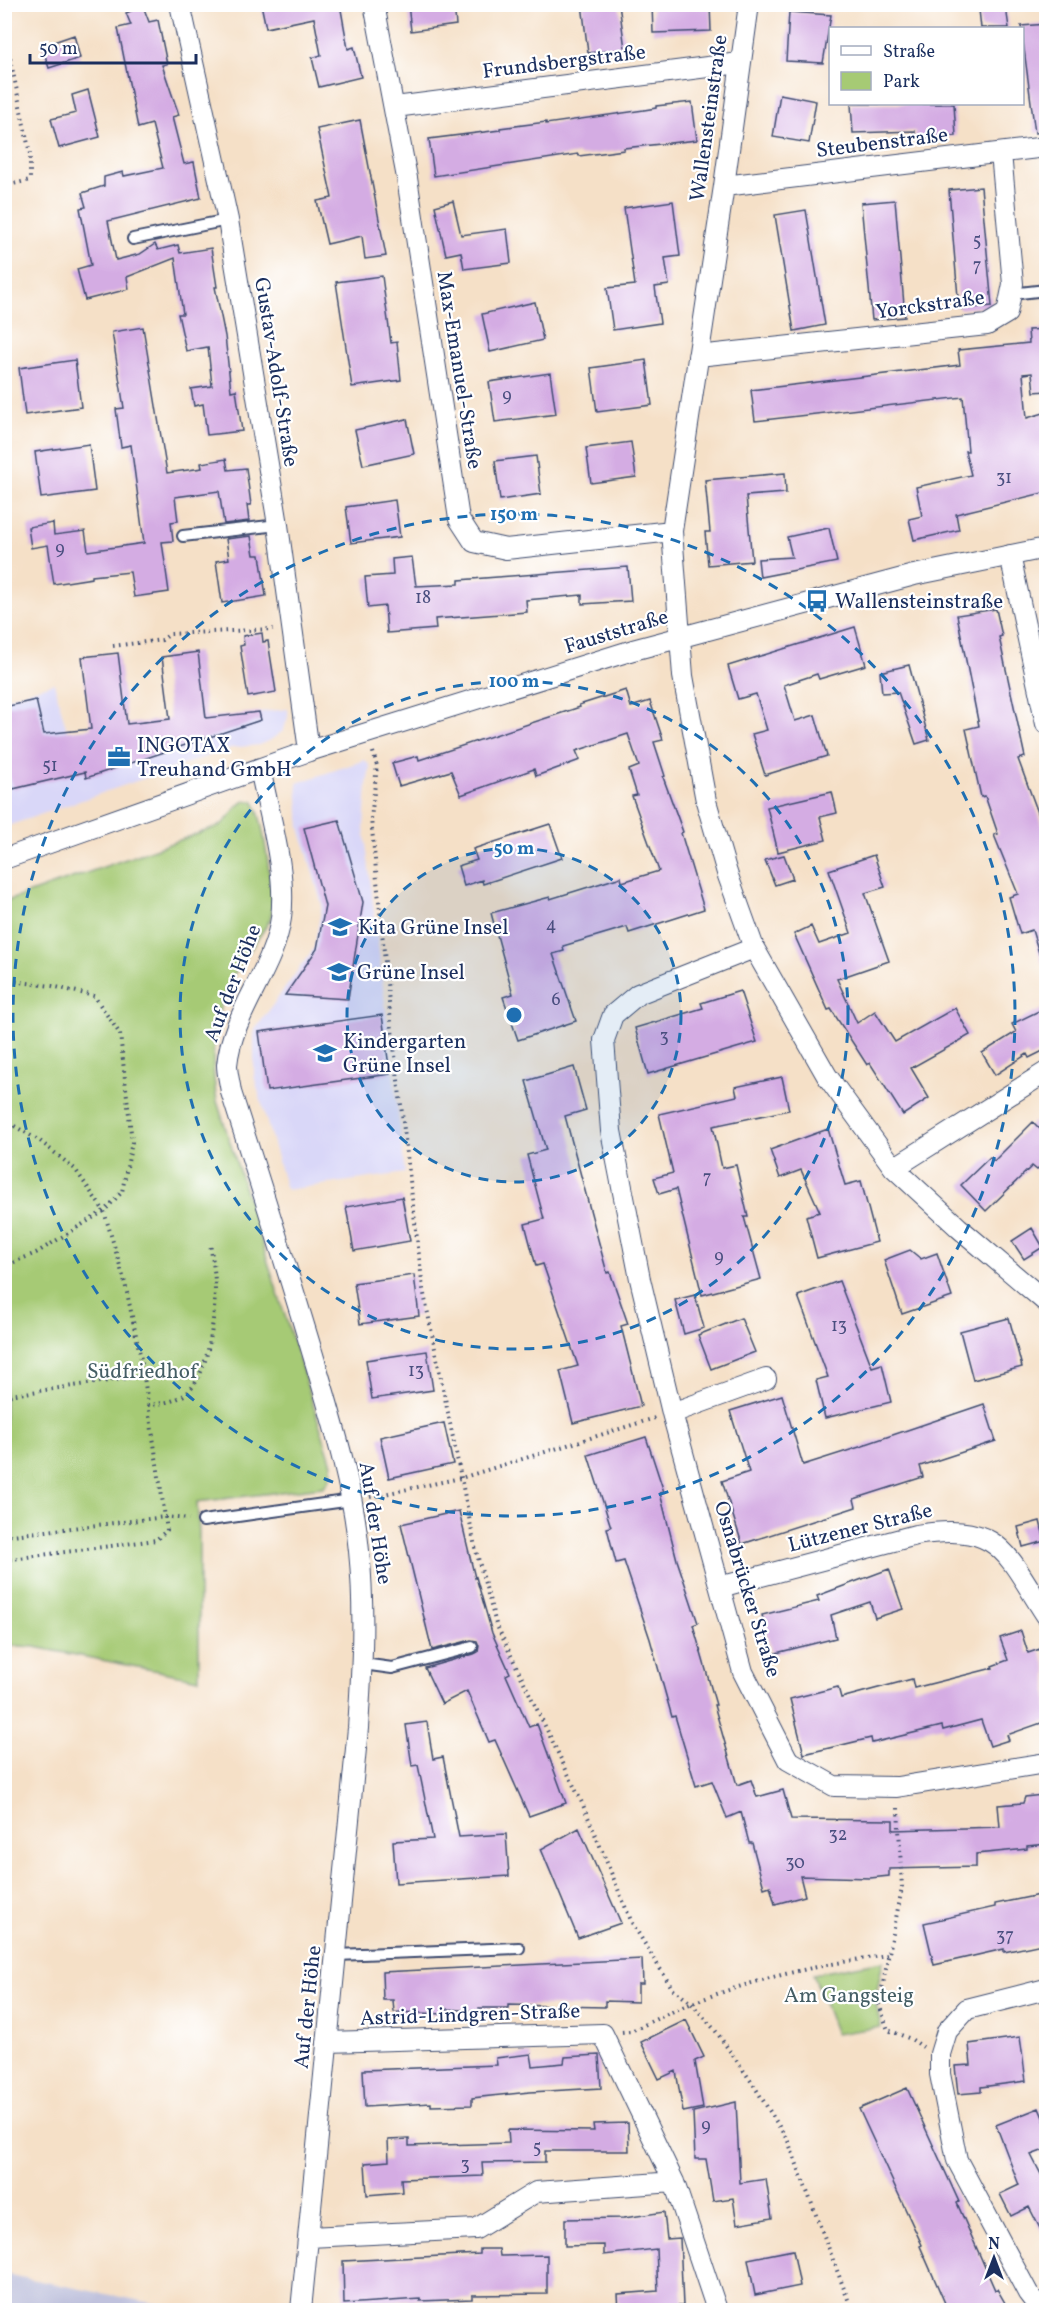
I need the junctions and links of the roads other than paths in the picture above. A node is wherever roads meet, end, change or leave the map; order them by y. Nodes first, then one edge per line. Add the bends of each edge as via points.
1 (180, 4) edge
2 (374, 4) edge
3 (748, 4) edge
4 (739, 63) junction
5 (395, 107) junction
6 (1047, 147) edge
7 (1001, 153) junction
8 (724, 186) junction
9 (228, 220) junction
10 (134, 238) dead end
11 (1047, 290) edge
12 (1011, 294) junction
13 (698, 356) junction
14 (278, 525) junction
15 (672, 531) junction
16 (183, 536) dead end
17 (1047, 548) edge
18 (1010, 555) junction
19 (679, 637) junction
20 (1047, 724) edge
21 (309, 751) junction
22 (260, 768) junction
23 (4, 860) edge
24 (754, 948) junction
25 (1047, 1072) edge
26 (894, 1168) junction
27 (1047, 1302) edge
28 (766, 1378) dead end
29 (672, 1413) junction
30 (352, 1500) junction
31 (203, 1521) road end
32 (720, 1587) junction
33 (1047, 1615) edge
34 (472, 1647) dead end
35 (363, 1664) junction
36 (1047, 1763) edge
37 (519, 1948) dead end
38 (336, 1955) junction
39 (1047, 1989) edge
40 (327, 2042) junction
41 (674, 2182) junction
42 (309, 2237) junction
43 (301, 2310) edge
44 (717, 2310) edge
45 (1041, 2310) edge

1 - 9 street, Gustav-Adolf-Straße
2 - 5 street, Max-Emanuel-Straße
3 - 4 street, Wallensteinstraße
4 - 5 street, Frundsbergstraße
4 - 8 street, Wallensteinstraße
5 - 15 street, Max-Emanuel-Straße via 459,519 474,542 506,549
6 - 7 street, Steubenstraße
7 - 8 street, Steubenstraße
7 - 12 street, Yorckstraße
8 - 13 street, Wallensteinstraße
9 - 10 lane
9 - 14 street, Gustav-Adolf-Straße
11 - 12 lane
12 - 13 street, Yorckstraße via 1007,313 987,325
13 - 15 street, Wallensteinstraße
14 - 16 lane
14 - 21 street, Gustav-Adolf-Straße
15 - 19 street, Wallensteinstraße
17 - 18 street, Fauststraße
18 - 19 street, Fauststraße via 914,575
18 - 20 street
19 - 21 street, Fauststraße
19 - 24 street, Wallensteinstraße via 706,801
21 - 22 street, Fauststraße
22 - 23 street, Fauststraße
22 - 30 street, Auf der Höhe via 278,861 281,919 265,969 231,1045 227,1066 231,1092 306,1330
24 - 26 street, Wallensteinstraße via 827,1076
24 - 29 street, Osnabrücker Straße via 638,994 613,1015 604,1040 611,1131
25 - 26 street
26 - 27 street, Wallensteinstraße
28 - 29 street
29 - 32 street, Osnabrücker Straße
30 - 31 lane
30 - 35 street, Auf der Höhe via 363,1602
32 - 33 street, Lützener Straße via 916,1534 946,1530 980,1534 1002,1549
32 - 36 street, Osnabrücker Straße via 743,1672 788,1760 834,1786 897,1787
34 - 35 lane via 392,1668
35 - 38 street, Auf der Höhe
37 - 38 lane
38 - 40 street, Auf der Höhe
39 - 45 street via 967,2009 947,2031 939,2054 957,2160 1028,2293
40 - 41 street, Astrid-Lindgren-Straße via 603,2034
40 - 42 street, Auf der Höhe
41 - 42 street via 536,2192 476,2229
41 - 44 street, Astrid-Lindgren-Straße
42 - 43 street, Auf der Höhe

